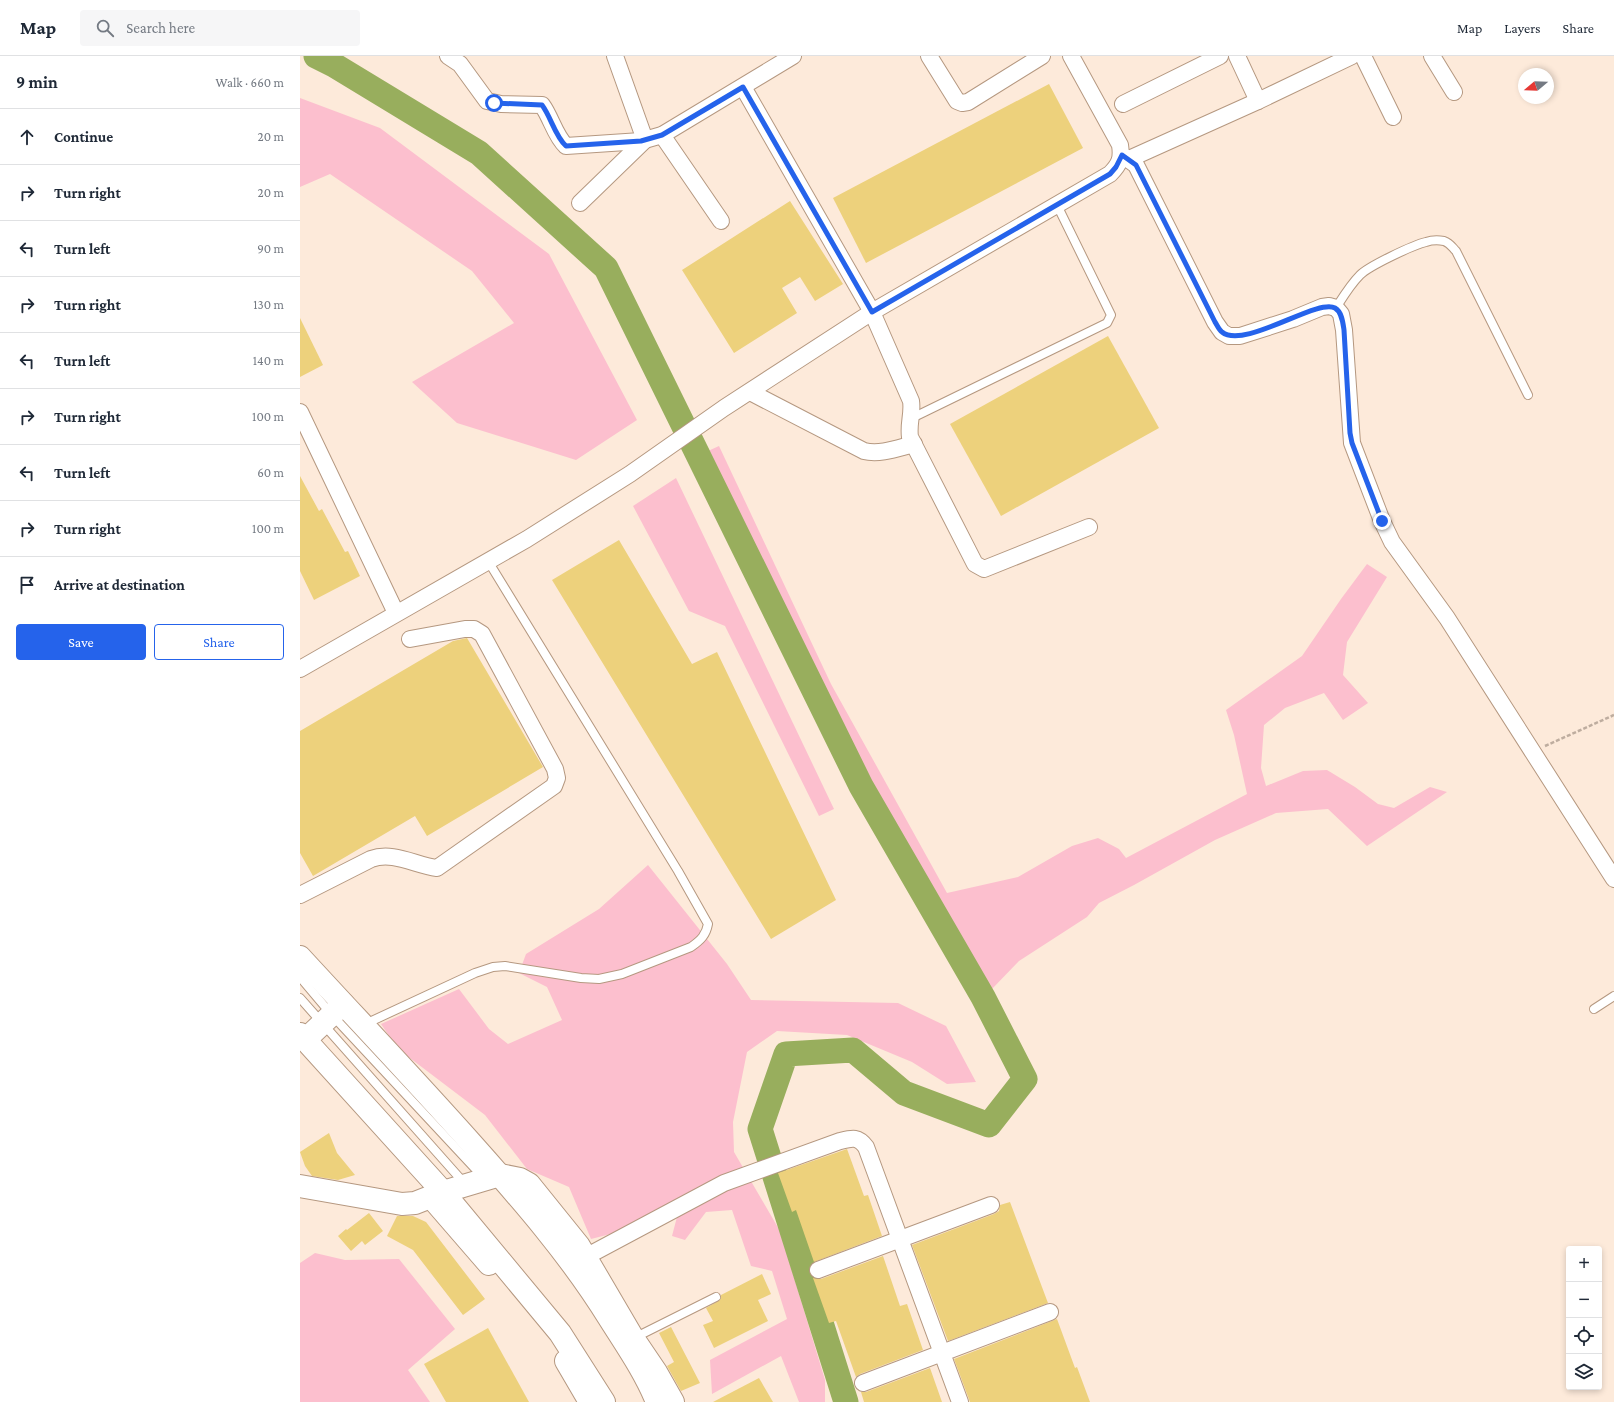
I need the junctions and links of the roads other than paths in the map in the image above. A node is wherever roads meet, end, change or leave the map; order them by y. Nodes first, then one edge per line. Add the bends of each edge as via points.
1 (448, 56) edge
2 (615, 56) edge
3 (793, 56) edge
4 (929, 56) edge
5 (1042, 56) edge
6 (1071, 56) edge
7 (1220, 56) edge
8 (1236, 56) edge
9 (1353, 56) edge
10 (1432, 56) edge
11 (743, 87) junction
12 (1454, 92) dead end
13 (1258, 101) junction
14 (1123, 104) dead end
15 (1393, 117) dead end
16 (662, 135) junction
17 (645, 140) junction
18 (1125, 157) junction
19 (580, 203) dead end
20 (1057, 206) junction
21 (721, 221) dead end
22 (1336, 308) junction
23 (872, 312) junction
24 (750, 392) junction
25 (1528, 395) dead end
26 (300, 412) edge
27 (910, 419) junction
28 (914, 444) junction
29 (1089, 527) dead end
30 (488, 561) junction
31 (396, 613) junction
32 (410, 639) dead end
33 (300, 669) edge
34 (1614, 879) edge
35 (300, 895) edge
36 (300, 957) edge
37 (300, 977) edge
38 (1614, 996) edge
39 (300, 998) edge
40 (1594, 1009) dead end
41 (333, 1014) junction
42 (363, 1025) junction
43 (302, 1037) edge
44 (484, 1180) junction
45 (300, 1186) edge
46 (437, 1195) junction
47 (991, 1205) dead end
48 (900, 1240) junction
49 (579, 1260) junction
50 (818, 1270) dead end
51 (716, 1297) dead end
52 (1050, 1312) dead end
53 (633, 1338) junction
54 (942, 1354) junction
55 (863, 1383) dead end
56 (590, 1402) edge
57 (604, 1402) edge
58 (657, 1402) edge
59 (673, 1402) edge
60 (960, 1402) edge

1 - 17 street via 460,64 487,100 501,104 542,105 561,142 566,146
2 - 17 street
3 - 11 street
4 - 5 street via 957,101 962,103 968,102
6 - 18 street
7 - 14 street
8 - 13 street
9 - 13 street
9 - 15 street
10 - 12 street
11 - 16 street
11 - 23 street
13 - 18 street
16 - 17 street
16 - 21 street
17 - 19 street
18 - 20 street via 1110,174
18 - 22 street via 1136,165 1222,332 1229,336 1240,336 1322,307
20 - 23 street
20 - 27 lane via 1111,315 1107,323
22 - 25 lane via 1350,286 1372,266 1424,242 1434,240 1450,244 1456,251
22 - 34 street via 1341,314 1344,330 1352,443 1392,542 1447,618
23 - 24 street
23 - 27 street via 911,401
24 - 28 street via 864,451 881,452
24 - 30 street via 630,474
26 - 31 street
27 - 28 street via 910,437
28 - 29 street via 971,558 980,568 984,569
30 - 31 street
30 - 42 lane via 678,871 708,924 706,933 691,947 622,974 599,979 505,966 493,967
31 - 33 street
32 - 35 street via 465,629 474,629 482,634 555,769 557,778 554,786 437,868 379,856
36 - 41 main road
37 - 41 lane
38 - 40 lane
39 - 41 lane
41 - 42 main road
41 - 43 main road
41 - 44 lane
41 - 44 lane
42 - 44 main road
43 - 46 main road
44 - 46 main road
44 - 49 main road
45 - 46 main road via 402,1204 415,1203
46 - 56 main road via 544,1328
46 - 57 main road via 560,1333
47 - 48 street
48 - 49 street via 866,1147 855,1138 840,1141 724,1183
48 - 50 street
48 - 54 street
49 - 53 main road
49 - 58 main road via 599,1301 629,1348
51 - 53 lane
52 - 54 street
53 - 59 main road
54 - 55 street
54 - 60 street

